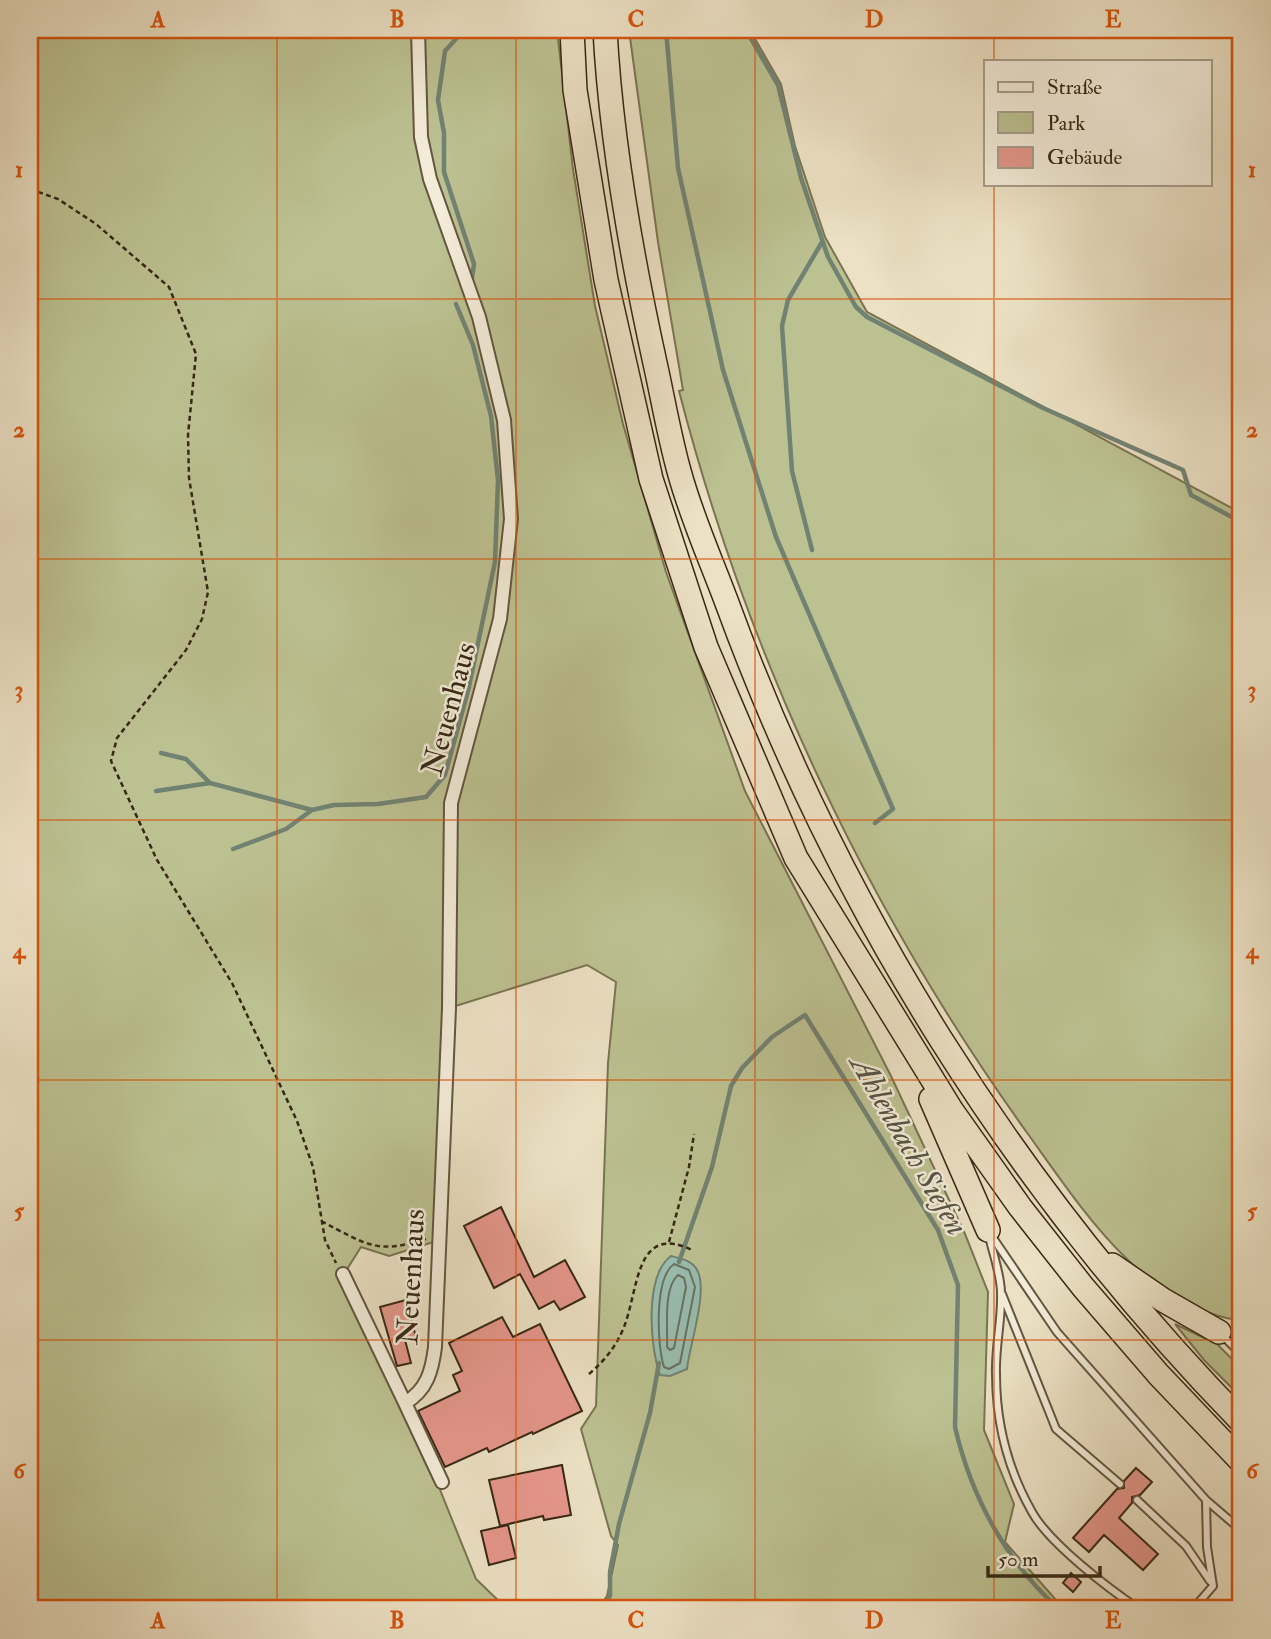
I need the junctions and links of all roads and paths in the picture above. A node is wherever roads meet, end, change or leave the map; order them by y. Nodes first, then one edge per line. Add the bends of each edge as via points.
1 (418, 30) edge
2 (572, 30) edge
3 (604, 30) edge
4 (30, 189) edge
5 (909, 1045) junction
6 (694, 1135) dead end
7 (321, 1221) junction
8 (988, 1230) junction
9 (441, 1235) junction
10 (669, 1242) junction
11 (1085, 1245) junction
12 (694, 1251) dead end
13 (344, 1274) joint
14 (1001, 1292) junction
15 (1219, 1332) joint
16 (1241, 1354) edge
17 (589, 1374) dead end
18 (405, 1403) junction
19 (1241, 1422) edge
20 (1241, 1461) edge
21 (442, 1482) dead end
22 (1121, 1484) dead end
23 (1137, 1500) dead end
24 (1206, 1500) junction
25 (1241, 1530) edge
26 (1213, 1586) junction
27 (1139, 1609) edge
28 (1193, 1609) edge

1 - 9 street, Neuenhaus via 419,94 429,180 479,317 504,420 512,519 500,619 451,803
2 - 5 highway via 575,90 606,280 651,479 706,647 796,858
3 - 11 highway via 634,269 679,472 760,694 834,850 942,1046
4 - 7 path via 58,199 96,224 169,287 196,354 189,478 208,592 202,618 186,650 117,738 111,761 157,860 232,983 291,1109 313,1167
5 - 8 highway
5 - 20 highway via 975,1143 1083,1287
6 - 10 path
7 - 9 path via 381,1248 395,1249
7 - 13 path via 325,1240
8 - 14 lane
8 - 24 lane via 1056,1332
9 - 18 street, Neuenhaus via 432,1367 423,1388
10 - 12 path
10 - 17 path via 659,1243 646,1255 623,1329 606,1359
11 - 15 highway via 1163,1300
11 - 19 highway
13 - 18 street, Neuenhaus
14 - 22 lane via 1056,1429
14 - 27 lane via 997,1395 1011,1465 1033,1514 1073,1555
15 - 16 lane
18 - 21 street, Neuenhaus
23 - 26 lane via 1186,1546
24 - 25 lane
24 - 26 lane
26 - 28 lane

